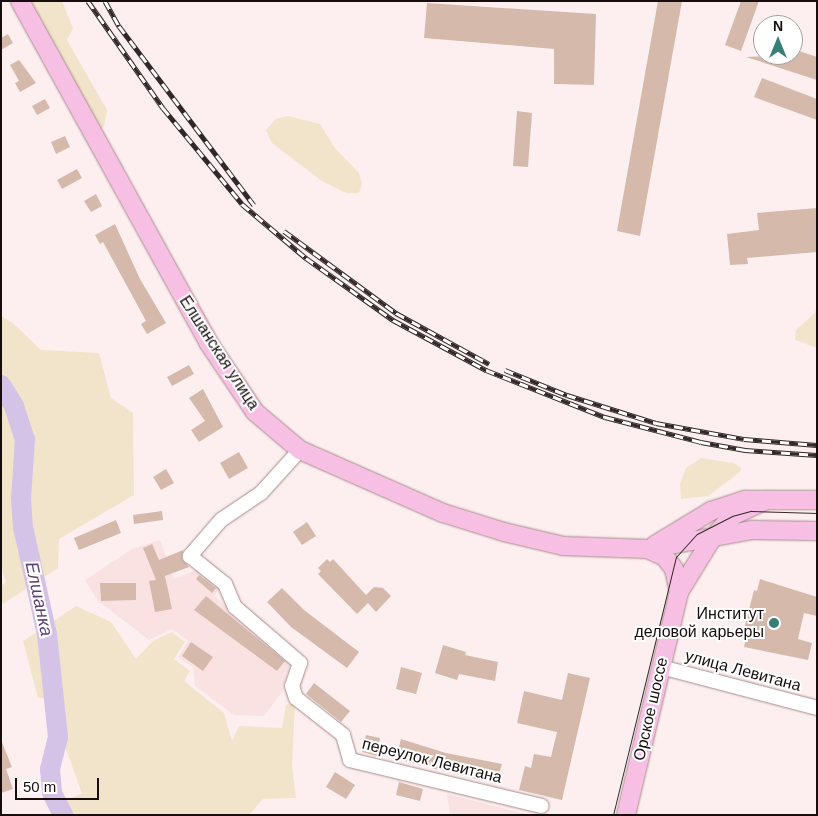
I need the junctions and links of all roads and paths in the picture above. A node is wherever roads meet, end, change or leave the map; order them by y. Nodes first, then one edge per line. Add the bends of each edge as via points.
1 (20, 1) edge
2 (300, 450) junction
3 (767, 500) junction
4 (817, 500) edge
5 (817, 531) edge
6 (710, 540) junction
7 (648, 550) junction
8 (679, 592) junction
9 (661, 667) junction
10 (817, 708) edge
11 (542, 806) dead end
12 (626, 815) edge

1 - 2 main road, Елшанская улица via 208,342 254,412
2 - 7 main road, Елшанская улица via 443,513 504,532 563,546
2 - 11 street, переулок Левитана via 261,493 221,520 190,556 225,584 235,607 300,663 292,686 296,698 343,735 350,760
3 - 4 main road
3 - 6 main road, Орское шоссе via 732,516
3 - 7 main road via 745,500 711,511
5 - 6 main road via 752,530
6 - 7 main road, Елшанская улица
6 - 8 main road, Орское шоссе
7 - 8 main road via 665,557 674,569
8 - 9 main road, Орское шоссе
9 - 10 street, улица Левитана
9 - 12 main road, Орское шоссе

